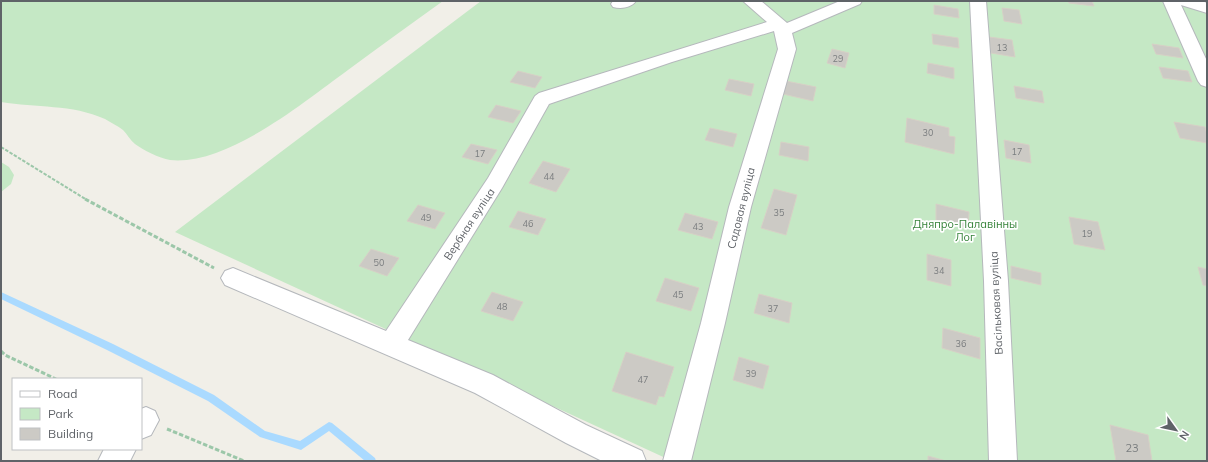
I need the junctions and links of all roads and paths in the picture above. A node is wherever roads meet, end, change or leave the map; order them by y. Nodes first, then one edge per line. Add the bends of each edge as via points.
1 (751, 1) edge
2 (854, 1) edge
3 (978, 1) edge
4 (1171, 1) edge
5 (1185, 1) edge
6 (1207, 8) edge
7 (781, 27) junction
8 (1207, 81) edge
9 (1, 147) edge
10 (233, 278) joint
11 (392, 344) junction
12 (1, 351) edge
13 (54, 378) edge
14 (144, 423) edge
15 (121, 450) edge
16 (112, 461) edge
17 (244, 461) edge
18 (632, 461) edge
19 (677, 461) edge
20 (1003, 461) edge

1 - 7 street
2 - 7 street
3 - 20 street, Васільковая вуліца via 996,281
4 - 8 street
5 - 6 street
7 - 11 street, Вербная вуліца via 567,89 542,100 496,183
7 - 19 street, Садовая вуліца via 787,38 787,49 740,207
9 - 10 path via 85,199
10 - 11 street
11 - 18 street via 484,384
12 - 13 path via 4,355
14 - 17 path
15 - 16 street

